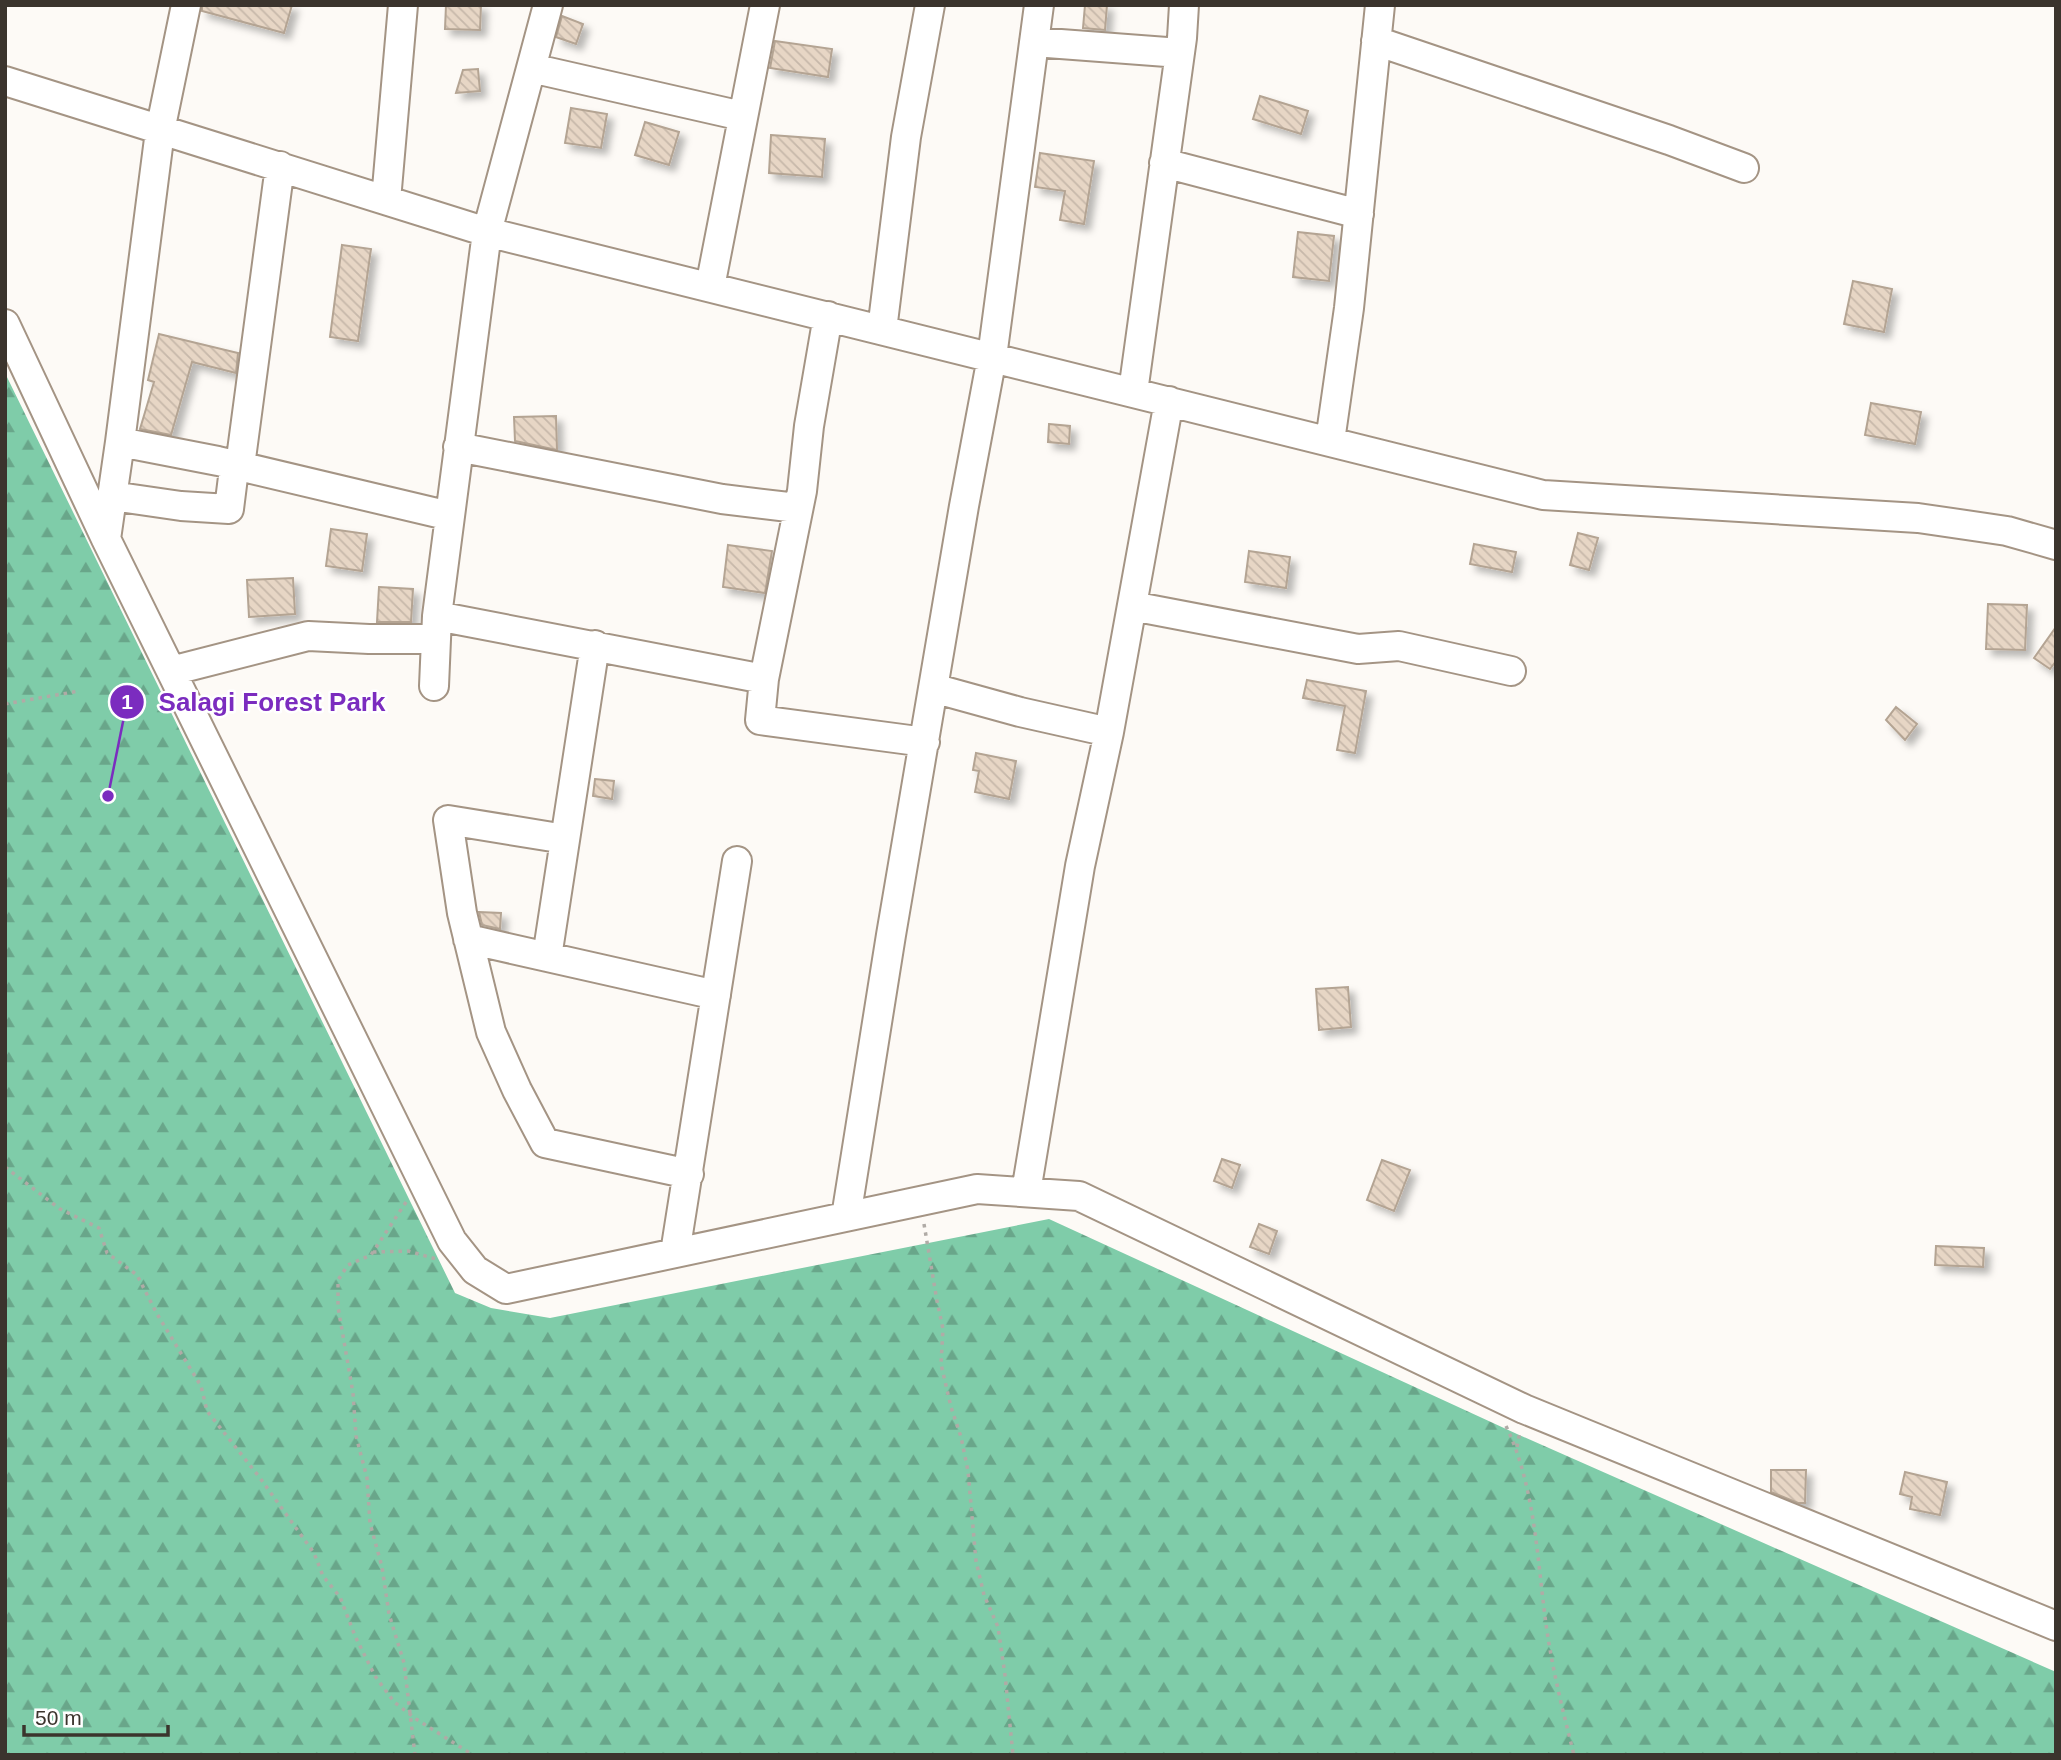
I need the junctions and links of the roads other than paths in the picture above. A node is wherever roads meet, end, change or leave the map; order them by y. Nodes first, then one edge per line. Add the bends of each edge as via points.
1 (186, 5) edge
2 (403, 5) edge
3 (548, 5) edge
4 (765, 5) edge
5 (930, 5) edge
6 (1039, 5) edge
7 (1184, 5) edge
8 (1380, 5) edge
9 (1376, 41) junction
10 (1034, 42) junction
11 (1180, 52) junction
12 (531, 68) junction
13 (5, 81) edge
14 (742, 116) junction
15 (160, 131) junction
16 (1164, 163) junction
17 (280, 166) junction
18 (1744, 168) dead end
19 (386, 200) junction
20 (1359, 214) junction
21 (487, 232) junction
22 (710, 287) junction
23 (828, 316) junction
24 (5, 324) edge
25 (882, 330) junction
26 (992, 357) junction
27 (1133, 392) junction
28 (1169, 401) junction
29 (1329, 441) junction
30 (120, 442) junction
31 (458, 447) junction
32 (240, 466) junction
33 (112, 496) junction
34 (797, 508) junction
35 (450, 516) junction
36 (106, 539) junction
37 (2056, 545) edge
38 (1132, 606) junction
39 (437, 627) junction
40 (595, 645) junction
41 (171, 671) junction
42 (1511, 671) dead end
43 (764, 679) junction
44 (434, 686) dead end
45 (933, 688) junction
46 (1109, 732) junction
47 (925, 742) junction
48 (565, 839) junction
49 (737, 861) dead end
50 (468, 939) junction
51 (547, 957) junction
52 (716, 995) junction
53 (689, 1174) junction
54 (1026, 1192) junction
55 (846, 1217) junction
56 (676, 1253) junction
57 (2056, 1626) edge

1 - 15 street
2 - 19 street
3 - 12 street
4 - 14 street
5 - 25 street via 906,137
6 - 10 street
7 - 11 street
8 - 9 street
9 - 18 street
9 - 20 street
10 - 11 street
10 - 26 street
11 - 16 street
12 - 14 street
12 - 21 street
13 - 15 street
14 - 22 street
15 - 17 street
15 - 30 street
16 - 20 street
16 - 27 street
17 - 19 street
17 - 32 street
19 - 21 street
20 - 29 street
21 - 22 street
21 - 31 street
22 - 23 street
23 - 25 street
23 - 34 street
24 - 36 street
25 - 26 street
26 - 27 street
26 - 45 street
27 - 28 street
28 - 29 street
28 - 38 street
29 - 37 street via 1543,495 1918,518 2007,531
30 - 32 street
30 - 33 street
31 - 34 street via 722,499
31 - 35 street
32 - 33 street via 233,477 229,509
32 - 35 street
33 - 36 street
34 - 43 street
35 - 39 street
36 - 41 street
38 - 42 street via 1358,649 1399,646
38 - 46 street
39 - 40 street
39 - 41 street via 369,639 308,636
39 - 44 street
40 - 43 street
40 - 48 street
41 - 56 street via 452,1241 475,1269 506,1289
43 - 47 street via 760,720
45 - 46 street
45 - 47 street
46 - 54 street via 1080,866
47 - 55 street
48 - 50 street via 448,820
48 - 51 street
49 - 52 street
50 - 51 street
50 - 53 street via 491,1032 545,1143
51 - 52 street
52 - 53 street
53 - 56 street
54 - 55 street via 976,1189
54 - 57 street via 1079,1196 1534,1413
55 - 56 street

